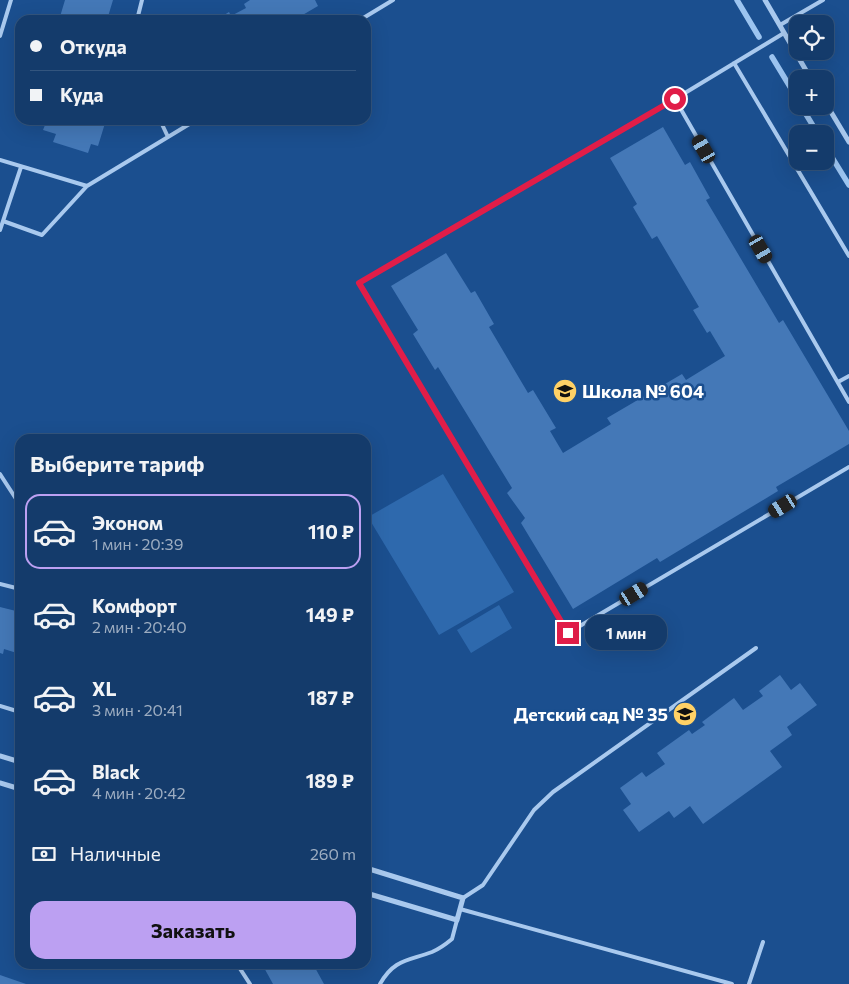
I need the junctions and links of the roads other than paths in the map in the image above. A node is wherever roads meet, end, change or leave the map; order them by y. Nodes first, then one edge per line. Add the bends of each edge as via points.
1 (11, 0) edge
2 (142, 0) edge
3 (393, 0) edge
4 (765, 0) edge
5 (823, 0) edge
6 (138, 15) edge
7 (368, 15) edge
8 (780, 25) junction
9 (784, 33) junction
10 (0, 36) edge
11 (734, 63) junction
12 (807, 70) edge
13 (675, 99) junction
14 (833, 115) edge
15 (162, 125) edge
16 (188, 125) edge
17 (168, 137) junction
18 (849, 142) edge
19 (0, 160) edge
20 (21, 167) junction
21 (87, 186) junction
22 (2, 221) junction
23 (0, 230) edge
24 (849, 256) edge
25 (849, 376) edge
26 (838, 382) junction
27 (849, 402) edge
28 (849, 467) edge
29 (0, 474) edge
30 (15, 496) edge
31 (0, 584) edge
32 (15, 588) edge
33 (756, 648) dead end
34 (0, 706) edge
35 (15, 710) edge
36 (0, 756) edge
37 (15, 760) edge
38 (0, 783) edge
39 (15, 788) edge
40 (371, 870) edge
41 (371, 894) edge
42 (463, 898) junction
43 (460, 909) junction
44 (457, 920) junction
45 (763, 942) dead end
46 (240, 969) edge
47 (250, 984) edge
48 (380, 984) edge
49 (732, 984) edge
50 (749, 984) edge

1 - 10 lane
2 - 6 lane
3 - 7 lane
4 - 8 street
5 - 8 lane
8 - 9 street
9 - 11 lane
9 - 12 street
11 - 13 lane
11 - 24 lane
13 - 26 lane
13 - 28 lane via 359,283 568,633
14 - 18 street
15 - 17 lane
16 - 17 lane
17 - 21 lane
19 - 20 lane
20 - 21 lane
20 - 22 lane
21 - 22 lane via 42,235
22 - 23 lane
25 - 26 lane
26 - 27 lane
29 - 30 lane
31 - 32 lane
33 - 42 lane via 553,792 534,810 483,885
34 - 35 lane
36 - 37 street
38 - 39 street
40 - 42 street
41 - 44 street
42 - 43 street
43 - 44 street
43 - 49 lane
44 - 48 lane via 452,939 434,952 405,960 387,971
45 - 50 lane
46 - 47 lane

